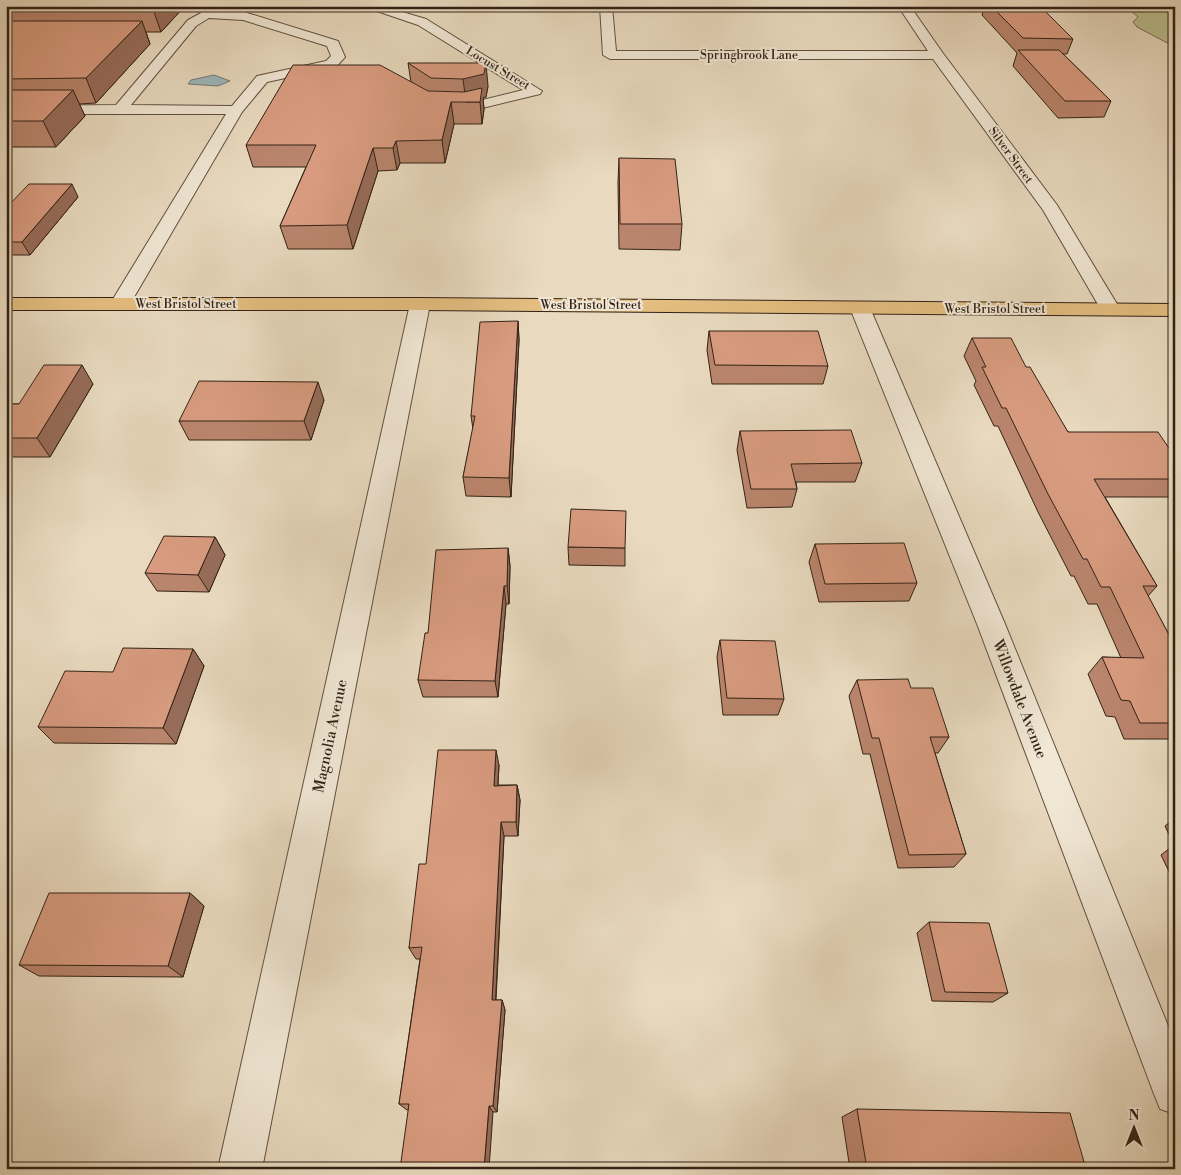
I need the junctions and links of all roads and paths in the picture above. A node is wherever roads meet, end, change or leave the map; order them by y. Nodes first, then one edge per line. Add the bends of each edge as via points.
1 (368, 6) edge
2 (606, 6) edge
3 (904, 6) edge
4 (205, 10) edge
5 (160, 38) dead end
6 (179, 38) junction
7 (937, 55) junction
8 (294, 72) junction
9 (343, 74) edge
10 (431, 108) edge
11 (120, 109) junction
12 (6, 110) edge
13 (236, 110) junction
14 (6, 304) edge
15 (120, 304) junction
16 (420, 304) junction
17 (860, 308) junction
18 (1110, 310) junction
19 (1175, 310) edge
20 (1175, 1094) edge
21 (240, 1169) edge

1 - 10 street, Locust Street via 422,22 535,91 466,108
2 - 7 street, Springbrook Lane via 610,55
3 - 7 street, Silver Street
4 - 6 street
4 - 8 street via 244,16 333,44 338,57 331,64
5 - 6 street
6 - 11 street
7 - 18 street, Silver Street via 1051,209
8 - 9 street
8 - 13 street via 262,79
11 - 12 street
11 - 13 street
13 - 15 street
14 - 15 main road, West Bristol Street
15 - 16 main road, West Bristol Street
16 - 17 main road, West Bristol Street
16 - 21 street, Magnolia Avenue
17 - 18 main road, West Bristol Street
17 - 20 street, Willowdale Avenue via 991,624
18 - 19 main road, West Bristol Street

